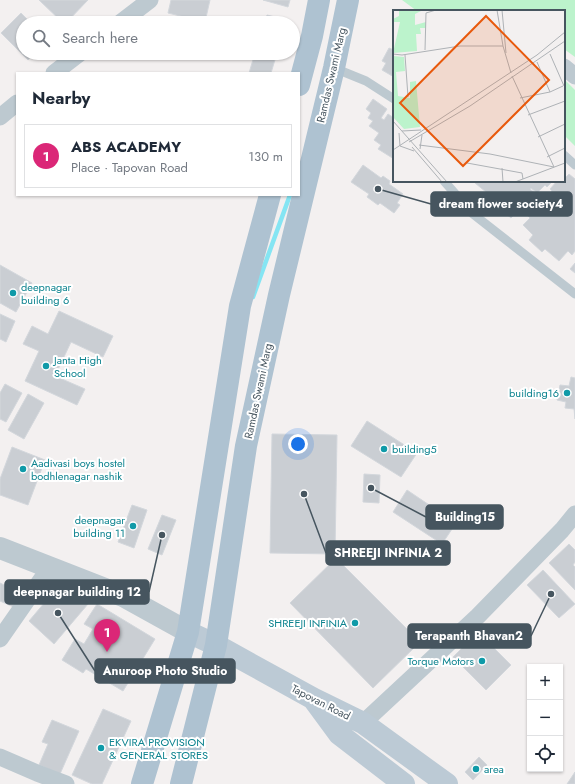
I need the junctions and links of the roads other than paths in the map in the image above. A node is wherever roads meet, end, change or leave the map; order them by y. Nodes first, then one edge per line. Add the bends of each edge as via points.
1 (150, 0) edge
2 (319, 0) edge
3 (348, 0) edge
4 (129, 16) edge
5 (71, 60) edge
6 (334, 68) junction
7 (565, 68) edge
8 (55, 72) edge
9 (575, 76) edge
10 (300, 81) edge
11 (393, 97) edge
12 (16, 104) edge
13 (0, 117) edge
14 (565, 156) edge
15 (575, 165) edge
16 (445, 182) edge
17 (270, 196) edge
18 (575, 294) edge
19 (575, 514) edge
20 (0, 548) edge
21 (50, 568) junction
22 (188, 632) junction
23 (0, 640) edge
24 (216, 645) junction
25 (314, 699) junction
26 (363, 723) junction
27 (0, 757) edge
28 (66, 784) edge
29 (142, 784) edge
30 (181, 784) edge
31 (404, 784) edge
32 (447, 784) edge

1 - 4 street
2 - 10 main road
3 - 6 main road, Ramdas Swami Marg
5 - 8 street
6 - 11 lane via 366,81
6 - 24 main road, Ramdas Swami Marg via 279,295 246,446
7 - 9 street
12 - 13 street
14 - 15 lane
16 - 18 lane via 473,214
17 - 22 main road via 240,306
19 - 26 street via 478,616
20 - 21 street
21 - 22 street via 123,596
21 - 23 street
22 - 24 main road, Tapovan Road
22 - 29 main road
24 - 25 main road, Tapovan Road
24 - 30 main road, Ramdas Swami Marg
25 - 26 main road, Tapovan Road
25 - 31 main road via 339,734
26 - 32 main road, Tapovan Road
27 - 28 street

